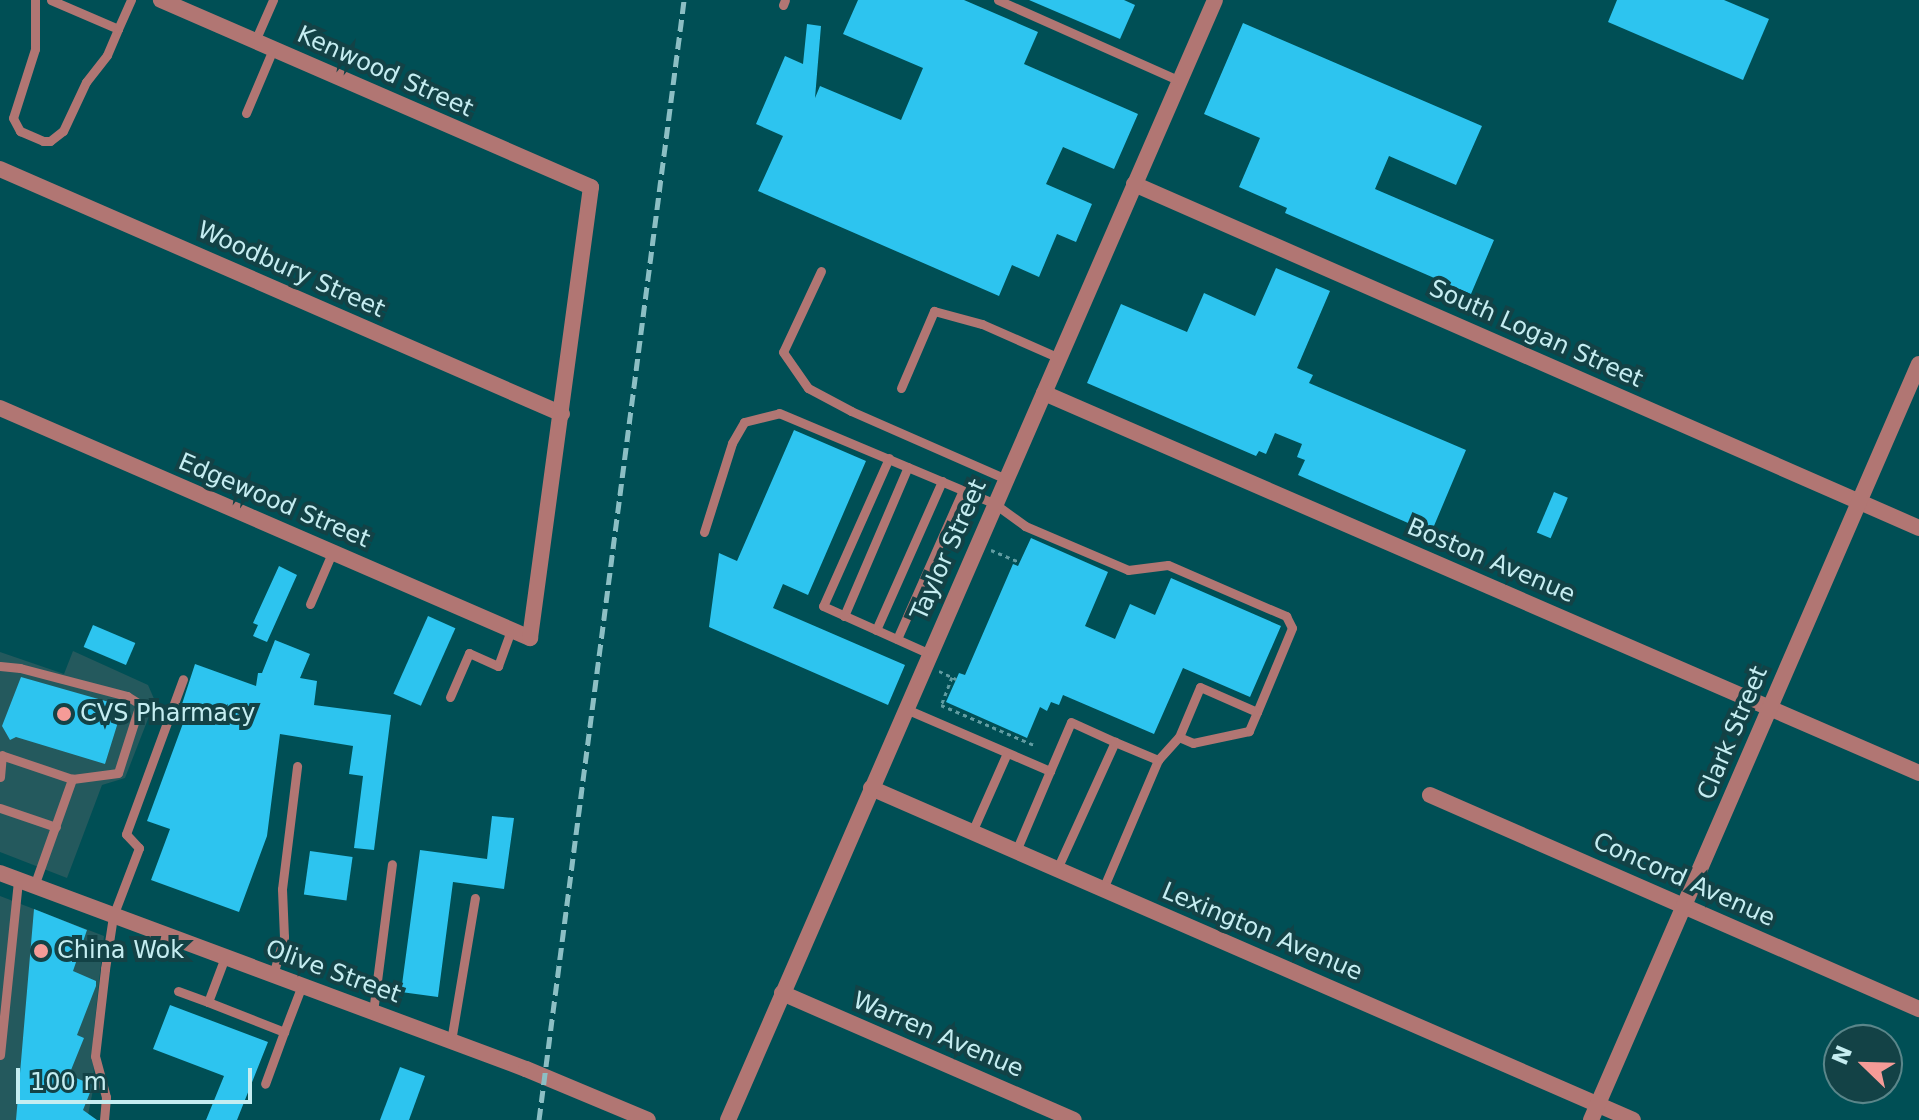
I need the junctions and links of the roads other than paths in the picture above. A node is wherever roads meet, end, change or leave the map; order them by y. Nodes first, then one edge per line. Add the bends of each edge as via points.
1 (35, 0) edge
2 (51, 0) edge
3 (131, 0) edge
4 (161, 0) edge
5 (273, 0) edge
6 (998, 0) edge
7 (1215, 0) edge
8 (118, 29) junction
9 (255, 41) junction
10 (273, 49) junction
11 (1180, 81) junction
12 (246, 113) dead end
13 (0, 169) edge
14 (1134, 184) junction
15 (821, 271) dead end
16 (1059, 358) junction
17 (1919, 364) edge
18 (901, 388) dead end
19 (1044, 393) junction
20 (0, 408) edge
21 (562, 414) junction
22 (889, 458) junction
23 (908, 467) junction
24 (1006, 479) junction
25 (942, 481) junction
26 (963, 490) junction
27 (1859, 502) junction
28 (995, 504) junction
29 (1919, 528) edge
30 (704, 532) dead end
31 (332, 553) junction
32 (310, 604) dead end
33 (844, 616) junction
34 (511, 630) junction
35 (876, 630) junction
36 (897, 639) junction
37 (930, 654) junction
38 (0, 666) edge
39 (183, 679) dead end
40 (450, 697) dead end
41 (1770, 708) junction
42 (906, 709) junction
43 (1257, 712) junction
44 (1179, 737) junction
45 (1115, 742) junction
46 (1007, 753) junction
47 (2, 755) edge
48 (1158, 760) junction
49 (297, 766) dead end
50 (1050, 771) junction
51 (1919, 773) edge
52 (0, 777) edge
53 (72, 779) junction
54 (871, 788) junction
55 (1430, 795) dead end
56 (0, 808) edge
57 (56, 827) junction
58 (972, 832) junction
59 (1016, 851) junction
60 (392, 864) dead end
61 (1057, 869) junction
62 (0, 873) edge
63 (26, 883) junction
64 (1103, 889) junction
65 (475, 898) dead end
66 (1684, 906) junction
67 (113, 916) junction
68 (225, 957) junction
69 (273, 975) junction
70 (302, 985) junction
71 (178, 991) dead end
72 (782, 993) junction
73 (208, 1002) junction
74 (1919, 1009) edge
75 (373, 1012) junction
76 (284, 1032) junction
77 (451, 1041) junction
78 (0, 1055) edge
79 (265, 1084) dead end
80 (1595, 1112) edge
81 (104, 1120) edge
82 (648, 1120) edge
83 (728, 1120) edge
84 (1074, 1120) edge
85 (1633, 1120) edge

1 - 8 lane via 36,42 14,108 15,126 43,141 57,137
2 - 8 lane
3 - 8 lane
4 - 9 street, Kenwood Street
5 - 9 lane
6 - 11 lane
7 - 11 street, Taylor Street
9 - 10 street, Kenwood Street
10 - 12 lane
10 - 21 street, Kenwood Street via 591,187
11 - 14 street, Taylor Street
13 - 21 street, Woodbury Street
14 - 16 street, Taylor Street
14 - 27 street, South Logan Street
15 - 24 lane via 783,352 808,388
16 - 18 lane via 982,324 934,311
16 - 19 street, Taylor Street
17 - 27 street, Clark Street
19 - 24 street, Taylor Street
19 - 41 street, Boston Avenue
20 - 31 street, Edgewood Street
21 - 34 street, Edgewood Street via 530,638
22 - 23 lane
22 - 30 lane via 779,413 744,422 732,443
22 - 33 lane via 823,606
23 - 25 lane
23 - 33 lane
24 - 28 street, Taylor Street
25 - 26 lane
25 - 35 lane
26 - 28 lane
26 - 36 lane
27 - 29 street, South Logan Street
27 - 41 street, Clark Street
28 - 37 street, Taylor Street
28 - 43 lane via 1025,526 1128,570 1168,565 1286,616 1292,628
31 - 32 lane
31 - 34 street, Edgewood Street
33 - 35 lane
34 - 40 lane via 498,666 469,653
35 - 36 lane
36 - 37 lane
37 - 42 street, Taylor Street
38 - 53 lane via 127,696 140,704 118,773
39 - 67 lane via 126,834 139,848
41 - 51 street, Boston Avenue
41 - 66 street, Clark Street
42 - 46 lane
42 - 54 street, Taylor Street
43 - 44 lane via 1249,731 1193,743
43 - 44 lane via 1200,687
44 - 48 lane
45 - 48 lane
45 - 50 lane via 1071,722
45 - 61 lane
46 - 50 lane
46 - 58 lane
47 - 52 lane
47 - 53 lane
48 - 64 lane
49 - 69 lane via 282,889 284,937
50 - 59 lane
53 - 57 lane
54 - 58 street, Lexington Avenue
54 - 72 street, Taylor Street
55 - 66 street, Concord Avenue
56 - 57 lane
57 - 63 lane
58 - 59 street, Lexington Avenue
59 - 61 street, Lexington Avenue
60 - 75 lane
61 - 64 street, Lexington Avenue
62 - 63 street, Olive Street
63 - 67 street, Olive Street
63 - 78 lane
64 - 80 street, Lexington Avenue
65 - 77 lane
66 - 74 street, Concord Avenue
66 - 80 street, Clark Street
67 - 68 street, Olive Street
67 - 81 lane via 95,1056 106,1097
68 - 69 street, Olive Street
68 - 73 lane
69 - 70 street, Olive Street
70 - 75 street, Olive Street
70 - 76 lane
71 - 73 lane
72 - 83 street, Taylor Street
72 - 84 street, Warren Avenue
73 - 76 lane
75 - 77 street, Olive Street
76 - 79 lane
77 - 82 street, Olive Street
80 - 85 street, Lexington Avenue

